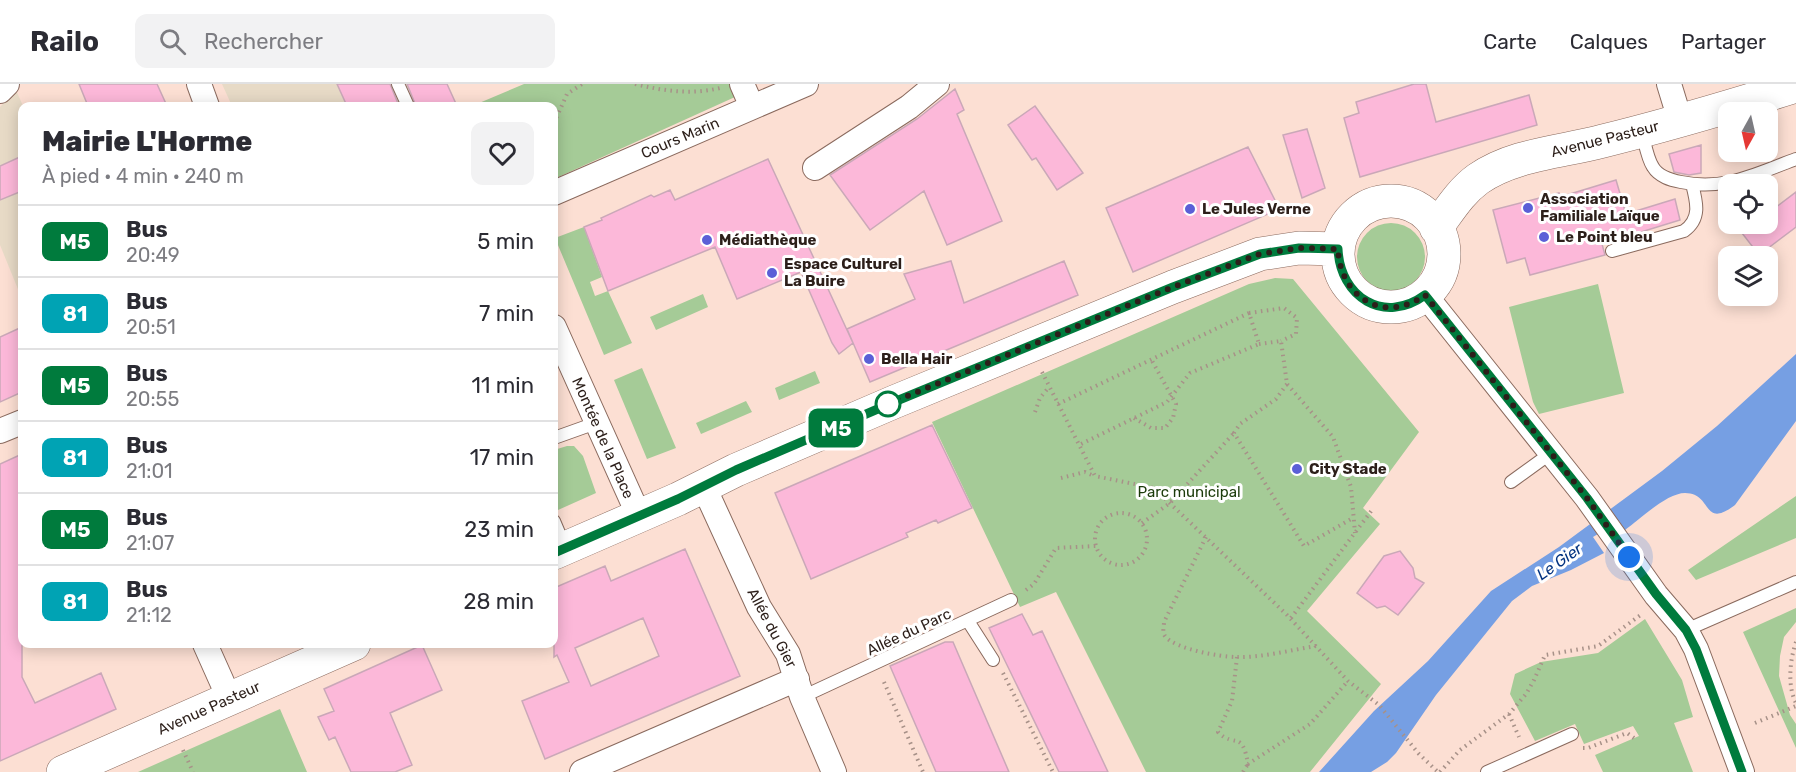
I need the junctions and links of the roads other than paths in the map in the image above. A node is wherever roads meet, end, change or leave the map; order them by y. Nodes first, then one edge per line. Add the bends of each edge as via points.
1 (7, 84) edge
2 (199, 84) edge
3 (398, 84) edge
4 (806, 84) edge
5 (937, 84) edge
6 (1669, 84) edge
7 (733, 86) edge
8 (1796, 86) edge
9 (0, 91) edge
10 (206, 102) edge
11 (406, 102) edge
12 (752, 107) junction
13 (1680, 120) junction
14 (1642, 131) junction
15 (1796, 159) edge
16 (815, 168) dead end
17 (1692, 184) junction
18 (558, 191) edge
19 (1436, 228) junction
20 (1338, 249) junction
21 (1612, 251) dead end
22 (1425, 295) junction
23 (558, 336) edge
24 (596, 423) junction
25 (18, 424) edge
26 (0, 431) edge
27 (558, 437) edge
28 (1551, 453) junction
29 (1511, 482) dead end
30 (704, 487) junction
31 (639, 516) junction
32 (558, 541) edge
33 (1796, 582) edge
34 (1011, 600) road end
35 (968, 621) junction
36 (1686, 630) junction
37 (207, 648) edge
38 (345, 648) edge
39 (993, 660) road end
40 (800, 688) junction
41 (230, 700) junction
42 (1572, 734) dead end
43 (63, 772) edge
44 (582, 772) edge
45 (834, 772) edge
46 (1486, 772) edge
47 (1742, 772) edge

1 - 9 street
2 - 10 street
3 - 11 lane
4 - 12 street, Cours Marin
5 - 16 street
6 - 13 street
7 - 12 street
8 - 13 main road, Avenue Pasteur
12 - 18 street, Cours Marin
13 - 14 main road, Avenue Pasteur
14 - 17 lane via 1652,166 1658,173
14 - 19 main road, Avenue Pasteur via 1504,166 1466,189
15 - 17 lane via 1730,183
17 - 21 lane via 1697,206 1692,225 1684,231
19 - 20 main road via 1413,206 1381,202 1352,217
19 - 22 main road via 1443,259 1439,275
20 - 22 main road via 1344,280 1354,293 1369,302 1385,307 1402,306
20 - 30 main road via 1282,249 1238,262 894,402
22 - 28 street
23 - 24 street, Montée de la Place
24 - 27 lane
24 - 31 street, Montée de la Place
25 - 26 street
28 - 29 lane
28 - 36 street
30 - 31 main road
30 - 40 street, Allée du Gier via 759,607 788,654
31 - 32 main road
33 - 36 lane
34 - 35 lane
35 - 39 lane, Allée du Parc
35 - 40 lane, Allée du Parc
36 - 47 street
37 - 41 street
38 - 41 main road, Avenue Pasteur
40 - 44 street
40 - 45 street, Allée du Gier
41 - 43 main road, Avenue Pasteur
42 - 46 lane

